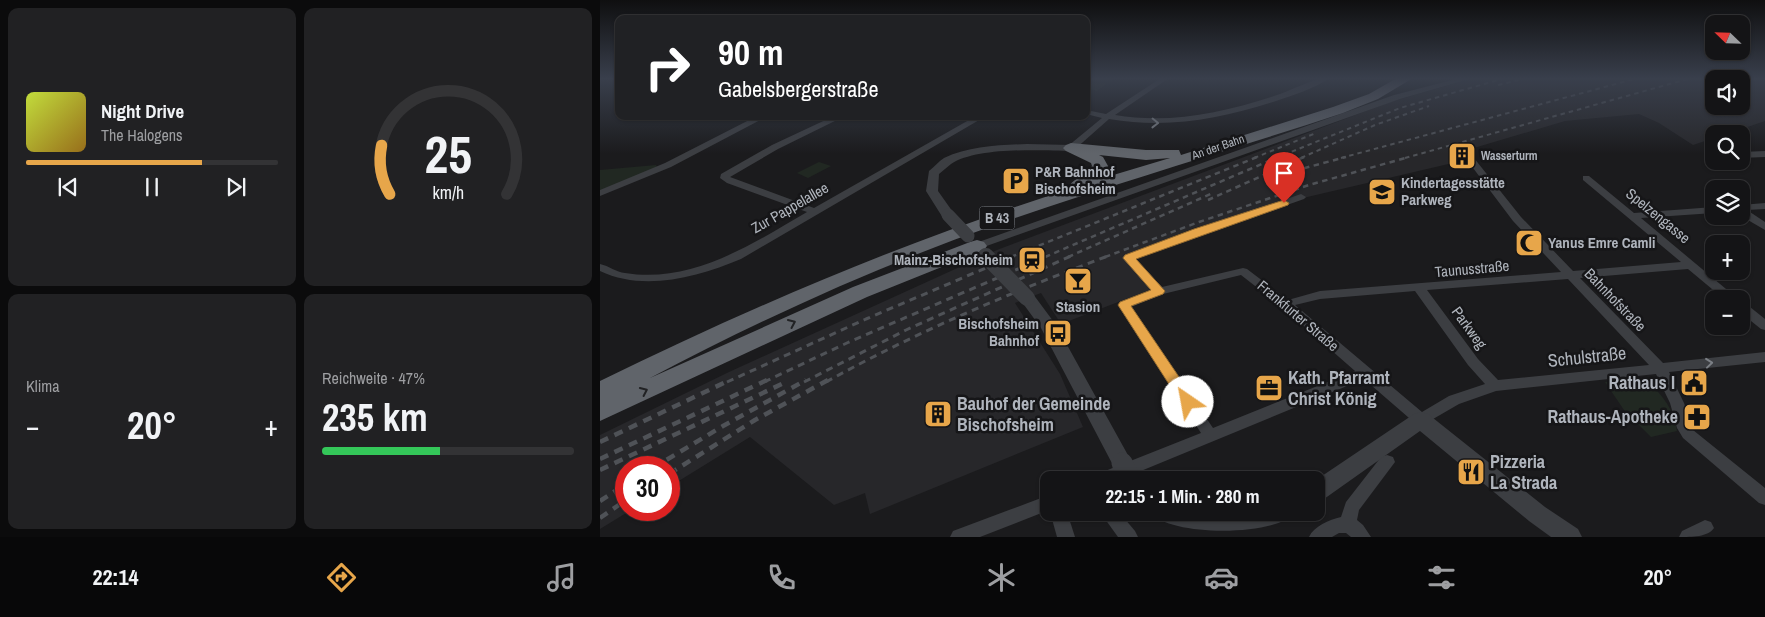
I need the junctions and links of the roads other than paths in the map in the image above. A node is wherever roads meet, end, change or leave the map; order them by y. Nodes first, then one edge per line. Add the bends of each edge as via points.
1 (1128, 103) edge
2 (1260, 103) edge
3 (1348, 103) edge
4 (1356, 103) edge
5 (1380, 103) edge
6 (1349, 106) junction
7 (1090, 113) edge
8 (1107, 117) junction
9 (756, 120) edge
10 (832, 120) edge
11 (975, 120) edge
12 (1298, 132) junction
13 (1208, 147) junction
14 (1071, 148) junction
15 (1765, 154) edge
16 (1750, 155) edge
17 (1471, 160) dead end
18 (1586, 178) dead end
19 (600, 193) edge
20 (1057, 194) junction
21 (1301, 197) dead end
22 (1765, 206) edge
23 (1750, 208) edge
24 (1705, 211) edge
25 (815, 212) junction
26 (1631, 216) junction
27 (1750, 216) edge
28 (1765, 227) edge
29 (977, 246) junction
30 (1692, 265) junction
31 (600, 267) edge
32 (1570, 275) junction
33 (1420, 289) junction
34 (1721, 290) edge
35 (1157, 292) junction
36 (1286, 304) junction
37 (1750, 314) edge
38 (1765, 326) edge
39 (1765, 357) edge
40 (1660, 368) junction
41 (1366, 372) junction
42 (600, 384) edge
43 (1495, 386) junction
44 (600, 392) edge
45 (600, 412) edge
46 (1421, 420) junction
47 (1210, 434) junction
48 (1387, 462) dead end
49 (1122, 471) edge
50 (1127, 471) edge
51 (1325, 486) edge
52 (1765, 498) edge
53 (1040, 506) edge
54 (1061, 521) edge
55 (1116, 521) edge
56 (1176, 521) edge
57 (1267, 521) edge
58 (1347, 524) junction
59 (1705, 528) dead end
60 (959, 537) edge
61 (1066, 537) edge
62 (1129, 537) edge
63 (1318, 537) edge
64 (1362, 537) edge
65 (1570, 537) edge
66 (1688, 537) edge

1 - 8 street
8 -> 2 street via 1151,123 1198,120
3 - 13 highway, B 43
4 - 6 highway, B 43
5 - 12 street, An der Bahn
6 - 12 highway
6 - 44 highway, B 43 via 1047,202 892,257 780,304
7 - 8 street
8 - 14 street
9 - 19 street via 668,165
10 - 25 street via 775,147 726,174 725,178
11 - 25 street, Zur Pappelallee
12 - 29 street, An der Bahn
13 - 14 highway via 1146,155
13 - 20 highway, B 43
14 - 20 highway via 1097,160 1100,169 1085,182
14 - 29 street, bridge via 992,148 955,158 940,167 930,186 934,198
15 - 16 street
17 - 32 street, Bahnhofstraße via 1517,219
18 - 26 street, Spelzengasse
20 - 42 highway, B 43 via 932,235 838,273
21 - 35 street via 1128,258
22 - 23 street
24 - 26 street
25 - 31 street, Zur Pappelallee via 722,264 661,276 629,277
26 - 30 street, Spelzengasse
27 - 28 street
45 -> 29 highway via 860,292
29 - 50 street, bridge via 1028,298 1048,326
30 - 32 street, Taunusstraße
30 - 34 street, Spelzengasse
32 - 33 street, Taunusstraße
32 - 40 street, Bahnhofstraße
33 - 36 street, Taunusstraße via 1320,295
33 - 43 street, Parkweg via 1473,362
35 - 36 street, Frankfurter Straße via 1243,271
35 - 47 street via 1124,305
36 - 41 street, Frankfurter Straße
37 - 38 street
40 -> 39 street, Schulstraße
40 - 43 street, Schulstraße
40 - 52 street, Bahnhofstraße via 1688,434
41 - 46 street, Frankfurter Straße
41 - 47 street
43 - 46 street, Schulstraße via 1454,400
46 - 51 street
46 - 65 street, Frankfurter Straße
47 - 49 street
48 - 58 street via 1352,507
53 - 60 street
54 - 61 street
55 - 62 street
56 - 57 street via 1200,529 1240,530
58 - 63 street via 1335,526
58 - 64 street via 1357,529
59 - 66 street

